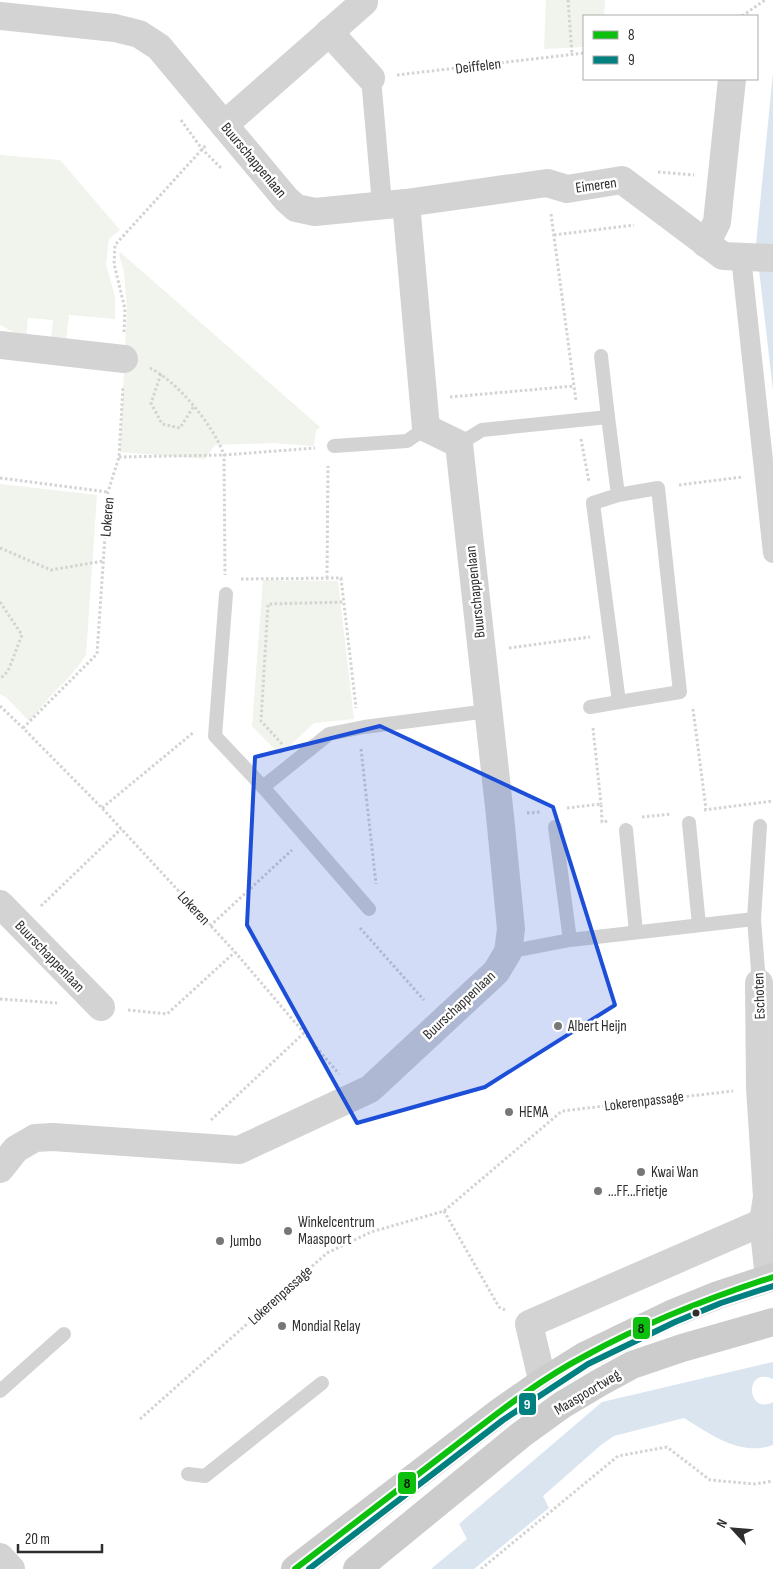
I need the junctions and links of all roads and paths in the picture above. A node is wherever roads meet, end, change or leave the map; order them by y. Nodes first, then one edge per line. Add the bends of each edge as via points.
1 (364, 0) edge
2 (568, 0) edge
3 (765, 0) edge
4 (743, 15) edge
5 (0, 16) edge
6 (329, 32) junction
7 (583, 53) edge
8 (572, 55) junction
9 (371, 78) junction
10 (732, 80) edge
11 (224, 125) junction
12 (722, 178) junction
13 (622, 180) junction
14 (547, 182) junction
15 (394, 203) junction
16 (675, 220) junction
17 (554, 235) junction
18 (706, 244) junction
19 (742, 257) junction
20 (773, 258) edge
21 (0, 345) edge
22 (601, 356) dead end
23 (124, 359) junction
24 (161, 374) junction
25 (574, 386) junction
26 (424, 400) junction
27 (194, 406) junction
28 (608, 417) junction
29 (578, 420) junction
30 (426, 428) junction
31 (459, 444) junction
32 (331, 447) junction
33 (224, 454) junction
34 (119, 457) junction
35 (764, 474) junction
36 (0, 478) edge
37 (658, 488) junction
38 (108, 492) junction
39 (618, 495) junction
40 (593, 503) junction
41 (0, 548) edge
42 (773, 552) edge
43 (103, 561) junction
44 (327, 578) junction
45 (225, 579) junction
46 (226, 594) joint
47 (0, 602) edge
48 (344, 602) junction
49 (610, 635) junction
50 (482, 651) junction
51 (0, 679) edge
52 (680, 692) junction
53 (620, 702) junction
54 (0, 706) edge
55 (590, 707) joint
56 (488, 712) junction
57 (217, 713) junction
58 (23, 728) junction
59 (358, 728) junction
60 (297, 759) junction
61 (263, 787) junction
62 (601, 804) dead end
63 (102, 808) junction
64 (706, 810) dead end
65 (689, 823) dead end
66 (760, 826) dead end
67 (555, 827) dead end
68 (121, 829) junction
69 (626, 830) dead end
70 (306, 837) junction
71 (0, 904) edge
72 (369, 909) junction
73 (754, 920) junction
74 (700, 925) junction
75 (21, 926) junction
76 (210, 926) junction
77 (636, 932) junction
78 (570, 940) junction
79 (508, 952) junction
80 (759, 983) joint
81 (100, 1007) dead end
82 (443, 1021) junction
83 (304, 1034) junction
84 (760, 1087) junction
85 (357, 1095) junction
86 (182, 1146) junction
87 (5, 1151) edge
88 (444, 1210) junction
89 (763, 1222) junction
90 (771, 1278) edge
91 (773, 1322) edge
92 (530, 1324) junction
93 (64, 1334) dead end
94 (682, 1348) junction
95 (544, 1380) junction
96 (322, 1383) dead end
97 (0, 1391) edge
98 (140, 1419) dead end
99 (188, 1474) dead end
100 (773, 1481) edge
101 (0, 1557) edge
102 (11, 1569) edge
103 (296, 1569) edge
104 (357, 1569) edge
105 (481, 1569) edge

1 - 6 street
2 - 8 path
3 - 4 path
5 - 11 street, Buurschappenlaan via 115,28 139,34 159,47
6 - 9 street
6 - 11 street
7 - 8 path, Deiffelen
8 - 9 path, Deiffelen
9 - 15 street
10 - 12 street
11 - 15 street, Buurschappenlaan via 296,208 315,212
11 - 23 path, Lokeren via 115,245 114,264 124,309
12 - 13 path via 634,169
12 - 18 street via 717,222
13 - 14 street, Eimeren via 566,189
13 - 16 street, Eimeren
14 - 15 street, Eimeren
14 - 17 path
15 - 26 street
16 - 17 path
16 - 18 street, Eimeren
17 - 25 path
18 - 19 street, Eimeren via 723,256
19 - 20 street, Eimeren
19 - 35 street
21 - 23 street
22 - 28 lane
23 - 24 path
23 - 34 path, Lokeren
24 - 27 path
24 - 27 path via 151,403 162,424 180,428
25 - 26 path
25 - 29 path
26 - 30 street
27 - 33 path via 219,440
28 - 29 lane
28 - 39 lane
29 - 31 lane via 482,430
29 - 40 path
30 - 31 street
30 - 32 lane via 407,442
31 - 50 street, Buurschappenlaan
32 - 33 path
32 - 44 path
33 - 34 path
33 - 45 path
34 - 38 path, Lokeren
35 - 37 path
35 - 42 street
36 - 38 path
37 - 39 lane
37 - 52 lane
38 - 43 path, Lokeren
39 - 40 lane
40 - 49 lane
41 - 43 path via 52,570
43 - 58 path, Lokeren via 96,654
44 - 45 path
44 - 48 path via 341,578
45 - 46 path
46 - 57 lane
47 - 51 path via 22,635 8,671
48 - 59 path
48 - 60 path via 268,604 261,721
49 - 50 path
49 - 53 lane
50 - 56 street, Buurschappenlaan
52 - 53 lane
52 - 64 path via 692,707
53 - 55 lane
54 - 58 path, Lokeren
55 - 62 path
56 - 59 lane
56 - 79 street, Buurschappenlaan via 511,929
57 - 61 lane via 215,736
57 - 63 path
58 - 63 path, Lokeren
59 - 60 lane via 329,734
59 - 72 path via 378,901
60 - 61 lane
61 - 70 lane
63 - 68 path, Lokeren
65 - 74 lane
66 - 73 lane, Eschoten
67 - 78 lane
68 - 75 path
68 - 76 path, Lokeren
69 - 77 lane
70 - 72 lane
70 - 76 path
71 - 75 street, Buurschappenlaan
72 - 82 path via 355,922
73 - 74 lane
73 - 80 lane, Eschoten
74 - 77 lane
75 - 81 street, Buurschappenlaan
76 - 83 path, Lokeren
77 - 78 lane
78 - 79 lane
79 - 82 street, Buurschappenlaan via 496,972
80 - 84 street, Eschoten
82 - 85 street, Buurschappenlaan via 370,1089
83 - 85 path, Lokeren
83 - 86 path
84 - 88 path, Lokerenpassage via 562,1111
84 - 89 street, Eschoten via 767,1197
85 - 86 street, Buurschappenlaan via 239,1150
86 - 87 street, Buurschappenlaan via 53,1137 35,1138
88 - 92 path via 499,1307
88 - 98 path, Lokerenpassage via 371,1232 327,1253
89 - 90 street
89 - 92 street
90 - 94 main road via 754,1313 703,1329
90 - 95 main road, Maaspoortweg via 662,1318 584,1356
91 - 94 main road, Maaspoortweg
92 - 95 street
93 - 97 lane
94 - 104 main road, Maaspoortweg via 632,1365 562,1406 522,1434
95 - 103 main road, Maaspoortweg
96 - 99 lane via 205,1476
100 - 105 path via 755,1484 710,1480 667,1447 618,1456
101 - 102 street

